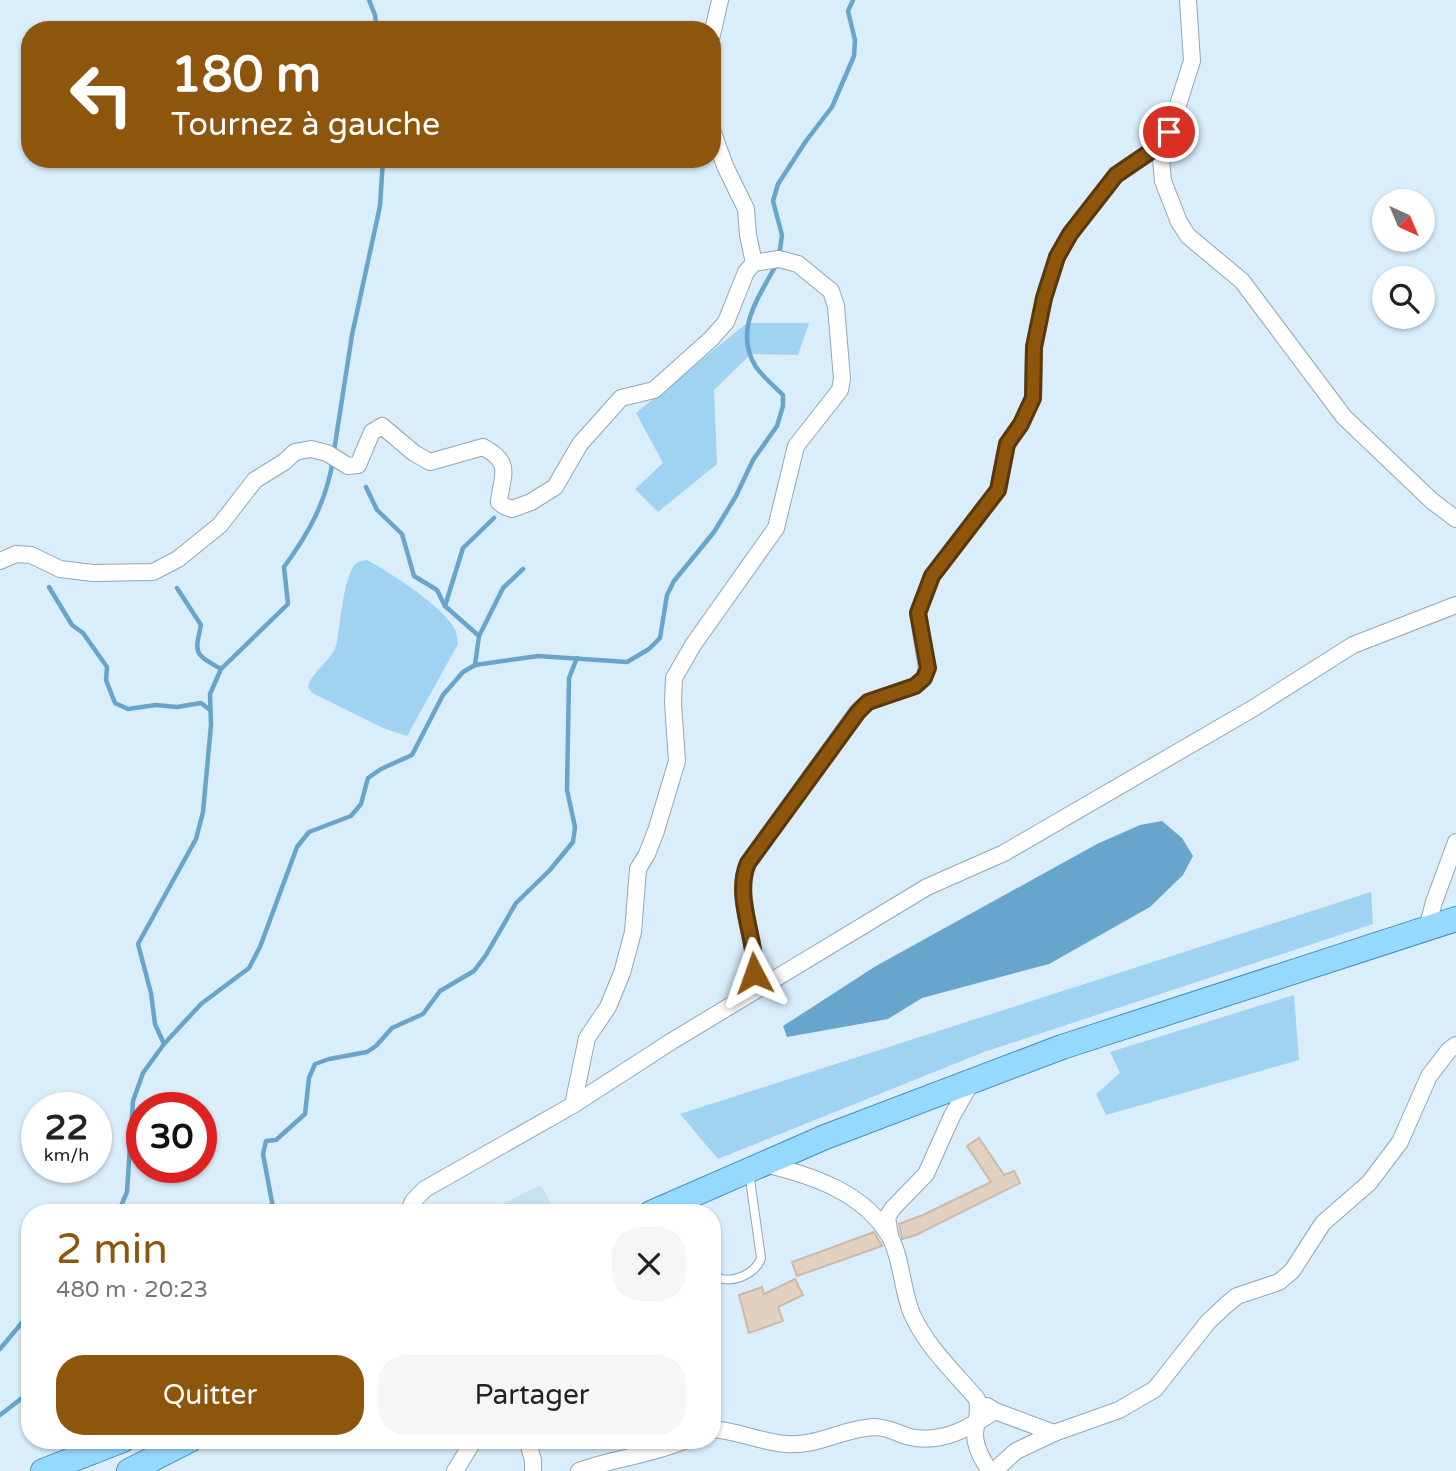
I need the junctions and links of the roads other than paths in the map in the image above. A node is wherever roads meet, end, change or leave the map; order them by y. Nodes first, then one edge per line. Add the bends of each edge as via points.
1 (720, 0) edge
2 (1188, 0) edge
3 (715, 21) edge
4 (1166, 141) junction
5 (721, 155) edge
6 (754, 263) junction
7 (1456, 519) edge
8 (0, 561) edge
9 (1456, 605) edge
10 (1456, 842) edge
11 (1456, 919) edge
12 (1427, 928) junction
13 (737, 1001) junction
14 (1456, 1045) edge
15 (972, 1081) junction
16 (573, 1105) junction
17 (755, 1166) junction
18 (412, 1204) edge
19 (671, 1204) edge
20 (890, 1238) junction
21 (721, 1278) edge
22 (977, 1399) junction
23 (995, 1411) junction
24 (977, 1422) junction
25 (721, 1430) edge
26 (1054, 1433) junction
27 (100, 1449) edge
28 (172, 1449) edge
29 (468, 1449) edge
30 (530, 1449) edge
31 (662, 1449) edge
32 (43, 1471) edge
33 (129, 1471) edge
34 (455, 1471) edge
35 (533, 1471) edge
36 (579, 1471) edge
37 (992, 1471) edge

1 - 3 street
2 - 4 street via 1192,61
4 - 7 street via 1161,158 1163,181 1188,236 1242,281 1344,417
4 - 13 street via 1116,175 1057,257 1034,347 1033,398 1007,444 998,490 932,576 918,613 928,668 924,678 915,686 868,702 858,712 748,863 742,889 755,962 754,973
5 - 6 street via 746,209
6 - 8 street via 726,322 711,339 654,390 621,398 580,444 555,487 531,502 512,509 499,502 505,472 502,460 483,447 430,462 382,426 372,432 358,465 348,466 334,455 311,449 295,452 255,481 220,525 178,559 153,572 60,569 31,555 16,554
6 - 16 street via 779,259 797,264 831,291 836,306 840,390 796,446 776,528 674,678 677,761 656,831 638,869 633,932 622,973 608,1007 587,1038
9 - 13 street via 1353,645 1217,730 1004,853 927,887
10 - 12 street
11 - 12 main road
12 - 15 main road via 1062,1047
13 - 16 street
14 - 26 street via 1429,1076 1400,1142 1369,1183 1323,1223 1286,1276 1226,1304 1155,1389 1119,1410
15 - 17 main road
15 - 20 street via 926,1174 887,1217
16 - 18 street via 425,1189
17 - 19 main road
17 - 20 street via 825,1182 872,1215
17 - 21 lane via 761,1258 754,1271
20 - 22 street via 912,1313 927,1340
22 - 23 street
22 - 24 street
23 - 24 street
23 - 26 street
24 - 25 street via 934,1440 878,1427 786,1445
24 - 37 street via 980,1458
26 - 37 street via 1016,1451
27 - 32 main road
28 - 33 main road
29 - 34 street
30 - 35 street
31 - 36 street

